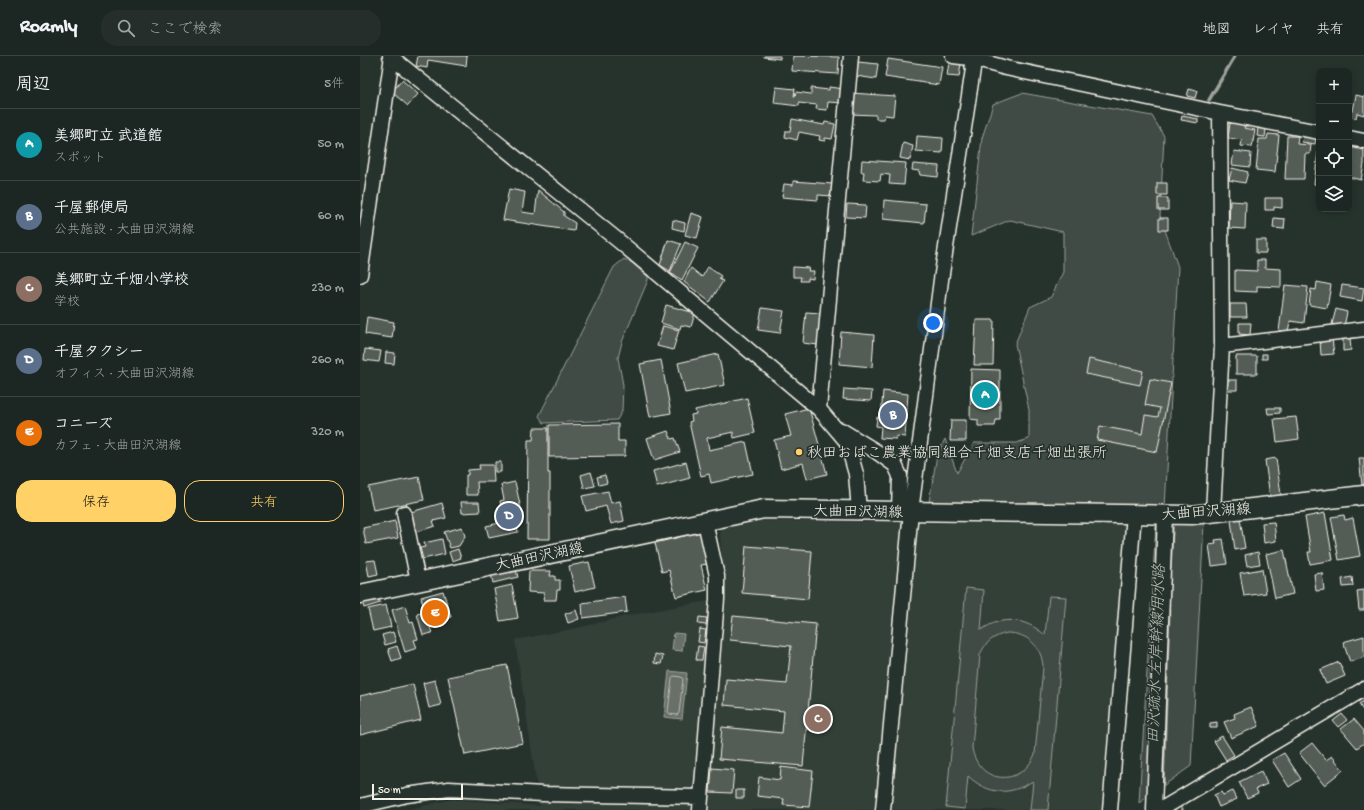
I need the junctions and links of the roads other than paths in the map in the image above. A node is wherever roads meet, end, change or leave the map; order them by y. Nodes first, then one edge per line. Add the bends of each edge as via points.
1 (851, 56) edge
2 (953, 56) edge
3 (391, 57) edge
4 (970, 57) edge
5 (1220, 113) junction
6 (1316, 131) edge
7 (1352, 139) edge
8 (1364, 141) edge
9 (360, 275) edge
10 (1364, 329) edge
11 (1222, 346) junction
12 (820, 409) junction
13 (834, 426) junction
14 (1364, 495) edge
15 (859, 510) junction
16 (905, 511) junction
17 (1213, 512) junction
18 (404, 513) dead end
19 (1134, 514) junction
20 (1165, 515) junction
21 (705, 522) junction
22 (418, 582) junction
23 (360, 594) edge
24 (1364, 689) edge
25 (700, 804) edge
26 (360, 806) edge
27 (883, 810) edge
28 (1110, 810) edge
29 (1154, 810) edge
30 (1160, 810) edge

1 - 12 street
2 - 4 street
3 - 9 street
3 - 12 street via 620,242
4 - 5 street via 1006,68
4 - 16 street via 973,69
5 - 6 street
5 - 11 street
7 - 8 street
10 - 11 street
11 - 17 street
12 - 13 street
13 - 15 street via 847,442 856,474
13 - 16 street via 895,465 900,476
14 - 17 main road, 大曲田沢湖線
15 - 16 main road, 大曲田沢湖線
15 - 21 main road, 大曲田沢湖線 via 764,509
16 - 19 main road, 大曲田沢湖線
16 - 27 street
17 - 20 main road, 大曲田沢湖線
18 - 22 street
19 - 20 main road, 大曲田沢湖線
19 - 28 street
20 - 29 street
21 - 22 main road, 大曲田沢湖線
21 - 25 street via 718,576 718,599
22 - 23 main road, 大曲田沢湖線
24 - 30 street
25 - 26 street via 449,789

